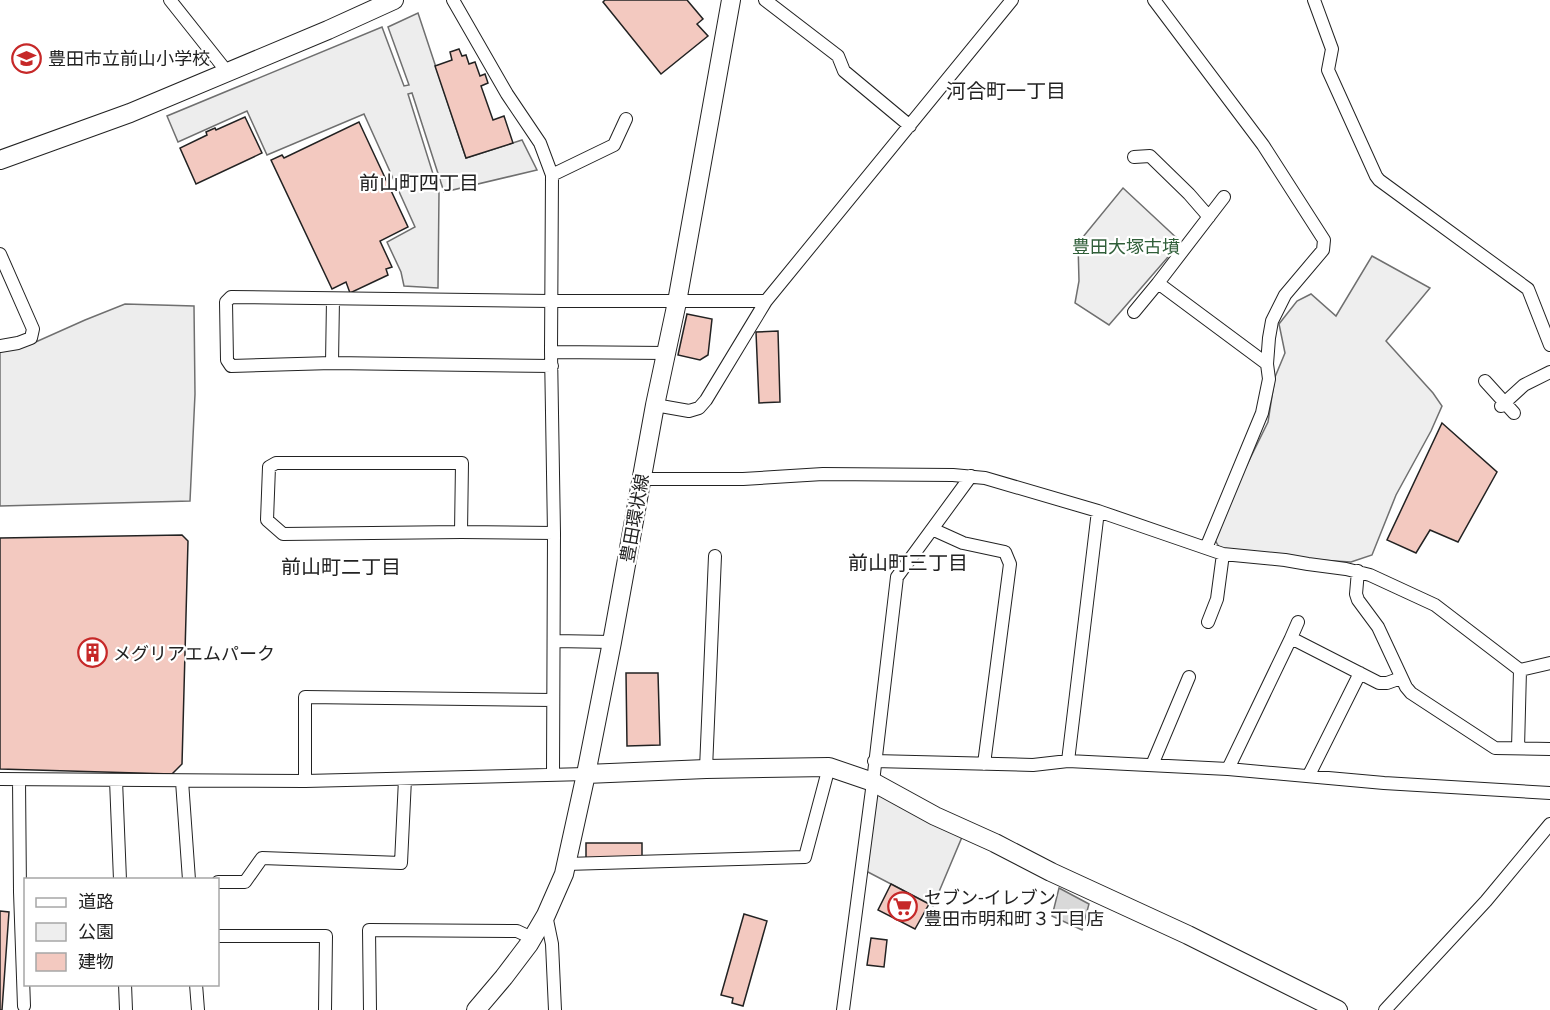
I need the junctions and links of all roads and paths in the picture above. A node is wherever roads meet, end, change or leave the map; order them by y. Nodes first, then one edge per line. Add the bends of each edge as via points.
1 (170, 0) edge
2 (394, 0) edge
3 (453, 0) edge
4 (732, 0) edge
5 (765, 0) edge
6 (1012, 0) edge
7 (1155, 0) edge
8 (1314, 0) edge
9 (228, 73) junction
10 (626, 119) dead end
11 (910, 126) junction
12 (1134, 157) dead end
13 (0, 160) edge
14 (552, 175) junction
15 (1224, 197) dead end
16 (1209, 217) junction
17 (0, 254) edge
18 (1158, 283) junction
19 (333, 299) junction
20 (551, 301) junction
21 (766, 301) junction
22 (677, 302) junction
23 (1134, 312) dead end
24 (1550, 345) edge
25 (0, 346) edge
26 (552, 352) junction
27 (666, 353) junction
28 (333, 363) junction
29 (1267, 364) junction
30 (552, 366) junction
31 (1550, 372) edge
32 (1485, 381) dead end
33 (655, 405) junction
34 (970, 476) junction
35 (641, 479) junction
36 (1098, 511) junction
37 (932, 529) junction
38 (461, 532) junction
39 (554, 533) junction
40 (1206, 548) junction
41 (1223, 554) junction
42 (715, 556) dead end
43 (1358, 571) junction
44 (1209, 622) dead end
45 (1298, 622) dead end
46 (1291, 638) junction
47 (554, 641) junction
48 (612, 642) junction
49 (1550, 663) edge
50 (1520, 670) junction
51 (1360, 673) junction
52 (1189, 677) dead end
53 (1401, 678) junction
54 (553, 700) junction
55 (1518, 748) junction
56 (1550, 749) edge
57 (874, 761) junction
58 (1068, 761) junction
59 (984, 764) junction
60 (1152, 765) junction
61 (829, 767) junction
62 (706, 769) junction
63 (1228, 769) junction
64 (586, 774) junction
65 (553, 775) junction
66 (1309, 776) junction
67 (0, 779) edge
68 (405, 779) junction
69 (19, 780) junction
70 (116, 780) junction
71 (182, 781) junction
72 (305, 781) junction
73 (873, 782) junction
74 (1550, 793) edge
75 (1550, 824) edge
76 (566, 864) junction
77 (120, 878) edge
78 (189, 878) edge
79 (219, 882) edge
80 (546, 915) junction
81 (219, 936) edge
82 (532, 938) junction
83 (125, 986) edge
84 (196, 986) edge
85 (24, 1006) dead end
86 (126, 1010) edge
87 (198, 1010) edge
88 (325, 1010) edge
89 (370, 1010) edge
90 (476, 1010) edge
91 (555, 1010) edge
92 (843, 1010) edge
93 (1338, 1010) edge
94 (1385, 1010) edge

1 - 9 street
2 - 9 street
3 - 14 street via 540,143
4 - 22 street, 豊田環状線
5 - 11 street via 838,56 844,71
6 - 11 street
7 - 29 street via 1263,145 1324,240 1323,250 1285,295 1272,321
8 - 24 street via 1332,49 1328,70 1376,176 1528,289
9 - 13 street
10 - 14 street via 614,145
11 - 21 street
12 - 16 street via 1150,156
14 - 20 street
15 - 16 street
16 - 18 street
17 - 25 street via 33,329 31,338
18 - 23 street
18 - 29 street
19 - 20 street
19 - 28 street
19 - 28 street via 231,297 226,302 227,360 231,366
20 - 22 street
20 - 26 street
21 - 22 street
21 - 33 street via 699,408 689,411
22 - 27 street, 豊田環状線
26 - 27 street
26 - 30 street
27 - 33 street, 豊田環状線
28 - 30 street
29 - 40 street via 1269,379 1262,414
30 - 39 street
31 - 32 street via 1524,385 1507,407
33 - 35 street, 豊田環状線
34 - 35 street via 824,474
34 - 36 street
34 - 37 street
35 - 48 street, 豊田環状線
36 - 40 street
36 - 58 street
37 - 57 street via 897,577
37 - 59 street via 963,543 1005,552 1010,564
38 - 38 street via 283,534 267,520 268,467 276,463 462,463
38 - 39 street
39 - 47 street
40 - 41 street
41 - 43 street
41 - 44 street via 1217,599
42 - 62 street
43 - 50 street via 1435,605
43 - 53 street via 1358,600 1378,627
45 - 46 street
46 - 51 street
46 - 63 street
47 - 48 street
47 - 54 street
48 - 64 street, 豊田環状線
49 - 50 street
50 - 55 street
51 - 53 street via 1379,683
51 - 66 street
52 - 60 street
53 - 55 street via 1411,693 1495,748
54 - 65 street
54 - 72 street via 305,697
55 - 56 street
57 - 59 street
57 - 73 street
58 - 59 street
58 - 60 street
60 - 63 street
61 - 62 street
61 - 73 street
61 - 76 street via 805,857
62 - 64 street
63 - 66 street
64 - 65 street
64 - 76 street, 豊田環状線
65 - 68 street
66 - 74 street
67 - 69 street
68 - 72 street
68 - 79 street via 401,863 262,858 245,882
69 - 70 street
69 - 85 street
70 - 71 street
70 - 77 street
71 - 72 street
71 - 78 street
73 - 92 street
73 - 93 street via 935,816
75 - 94 street via 1486,901
76 - 80 street, 豊田環状線
80 - 82 street, 豊田環状線
80 - 91 street via 552,944
81 - 88 street via 326,936
82 - 89 street via 517,931 369,930
82 - 90 street, 豊田環状線
83 - 86 street
84 - 87 street

